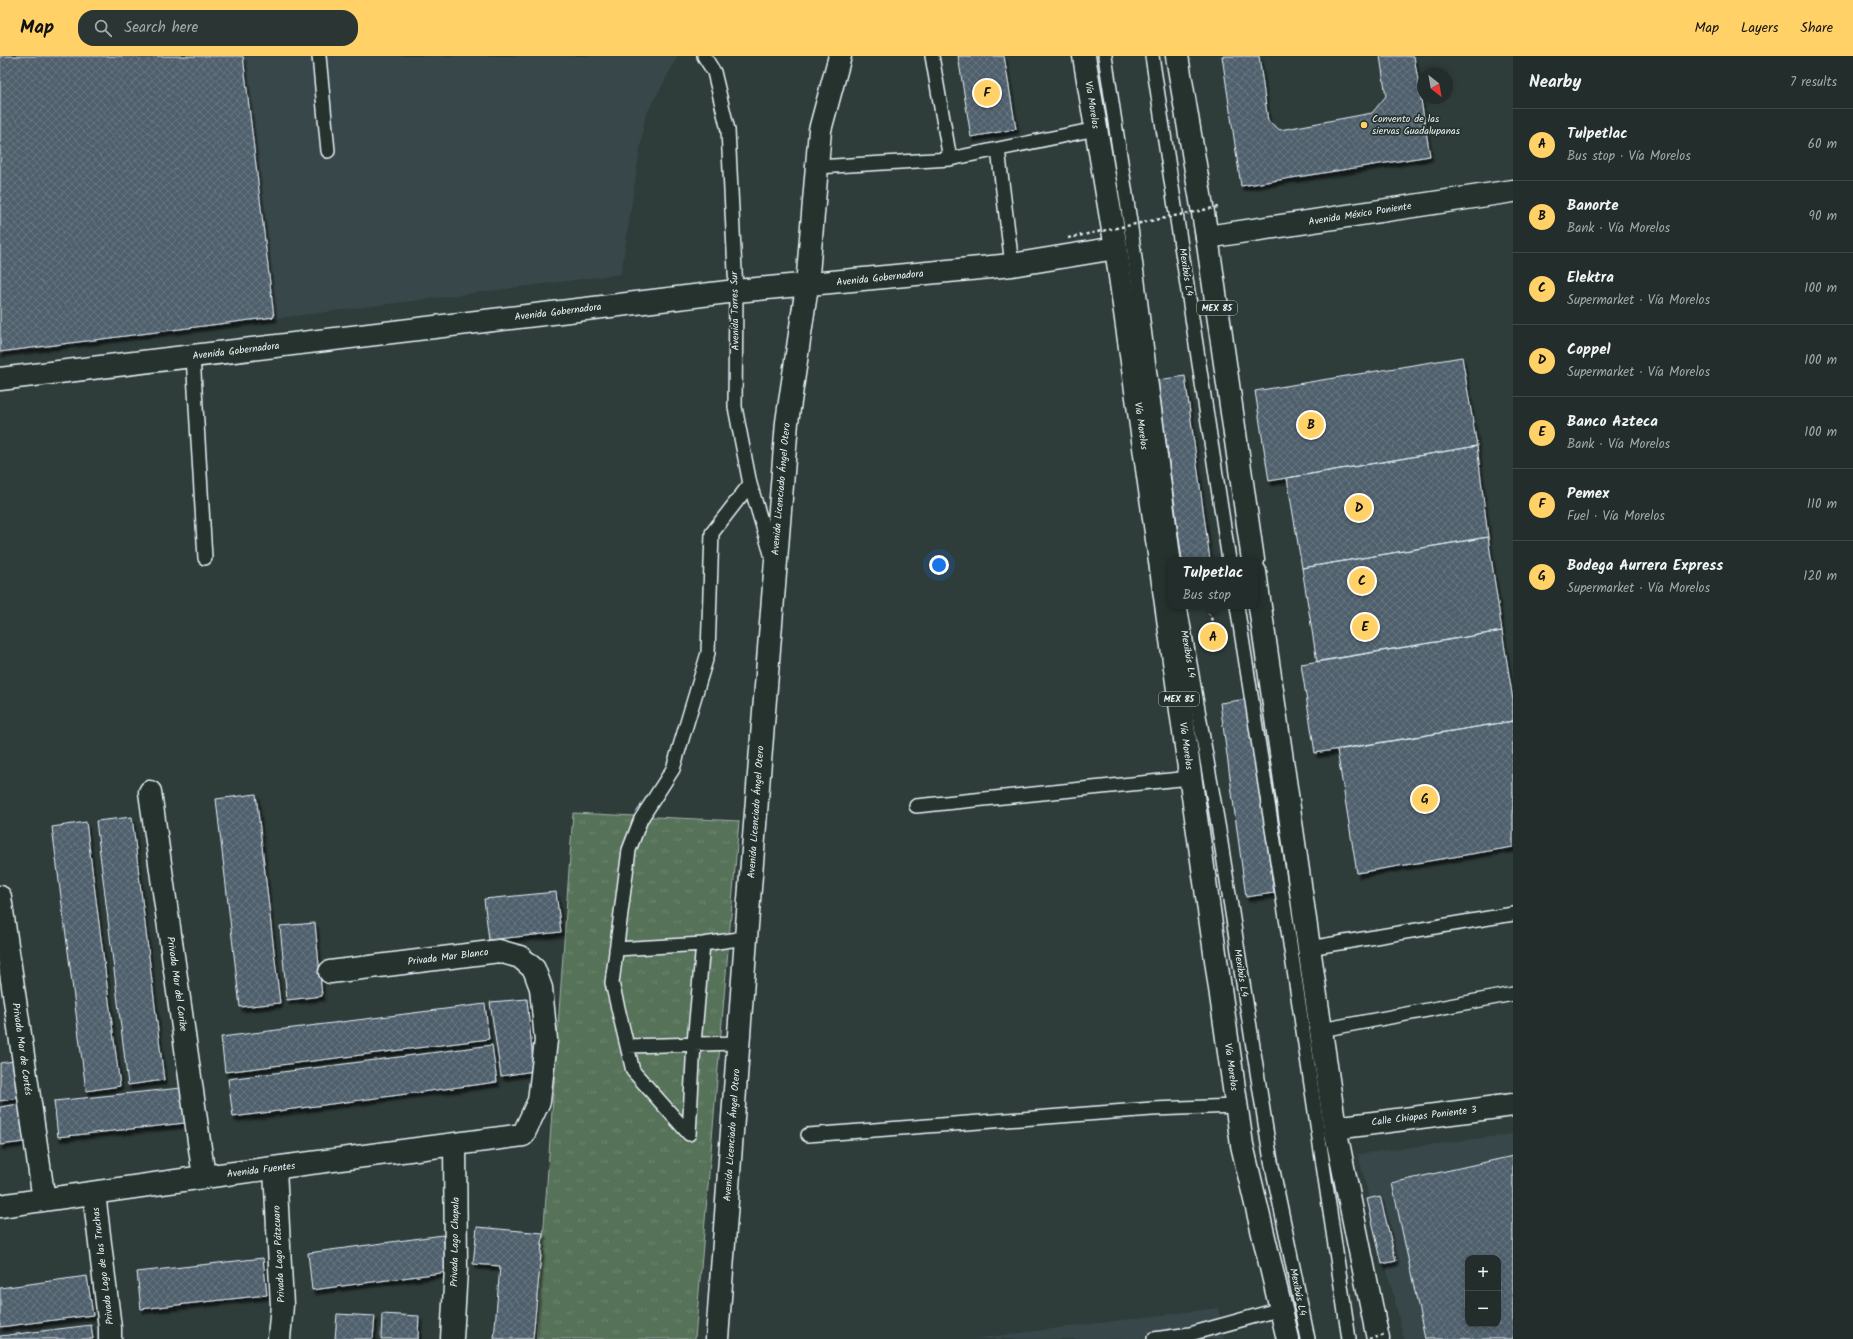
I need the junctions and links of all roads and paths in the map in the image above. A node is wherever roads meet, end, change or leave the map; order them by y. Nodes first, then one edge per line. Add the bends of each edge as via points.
1 (319, 56) edge
2 (704, 56) edge
3 (840, 56) edge
4 (932, 56) edge
5 (1084, 56) edge
6 (1105, 56) edge
7 (1152, 56) edge
8 (1177, 56) edge
9 (1096, 129) junction
10 (998, 149) junction
11 (328, 151) dead end
12 (950, 159) junction
13 (817, 166) junction
14 (1513, 191) edge
15 (1218, 207) dead end
16 (1207, 237) junction
17 (1068, 238) dead end
18 (1116, 248) junction
19 (1012, 265) junction
20 (807, 286) junction
21 (736, 291) junction
22 (193, 356) junction
23 (0, 379) edge
24 (750, 484) junction
25 (1174, 557) edge
26 (1229, 557) edge
27 (1253, 557) edge
28 (205, 558) dead end
29 (775, 566) junction
30 (1258, 593) edge
31 (1181, 609) edge
32 (1237, 609) edge
33 (1190, 778) junction
34 (150, 792) dead end
35 (916, 806) dead end
36 (0, 897) edge
37 (1513, 914) edge
38 (746, 938) junction
39 (703, 944) junction
40 (1309, 948) junction
41 (616, 949) junction
42 (330, 972) dead end
43 (1513, 994) edge
44 (1321, 1030) junction
45 (694, 1043) junction
46 (738, 1043) junction
47 (627, 1046) junction
48 (1513, 1104) edge
49 (1236, 1106) junction
50 (1335, 1128) junction
51 (523, 1135) joint
52 (808, 1135) dead end
53 (455, 1144) junction
54 (275, 1169) junction
55 (204, 1177) junction
56 (94, 1193) junction
57 (44, 1200) junction
58 (0, 1206) edge
59 (1281, 1309) junction
60 (1382, 1337) edge
61 (110, 1339) edge
62 (279, 1339) edge
63 (452, 1339) edge
64 (717, 1339) edge
65 (1154, 1339) edge
66 (1288, 1339) edge
67 (1308, 1339) edge
68 (1349, 1339) edge
69 (1369, 1339) edge

1 - 11 lane
2 - 21 lane, Avenida Torres Sur via 714,72 728,130
3 - 13 main road, Avenida Licenciado Ángel Otero via 820,130
4 - 12 lane
5 - 9 main road, Vía Morelos / MEX 85
6 - 25 lane via 1131,228
7 - 26 lane, Mexibús L4
8 - 16 main road, MEX 85
9 - 10 lane
9 - 18 main road, Vía Morelos / MEX 85
10 - 12 lane
10 - 19 lane
12 - 13 lane
13 - 20 main road, Avenida Licenciado Ángel Otero
14 - 16 main road, Avenida México Poniente
15 - 17 path, bridge
16 - 27 main road, MEX 85
18 - 19 main road, Avenida Gobernadora
18 - 33 main road, Vía Morelos / MEX 85
19 - 20 main road, Avenida Gobernadora
20 - 21 main road, Avenida Gobernadora
20 - 29 main road, Avenida Licenciado Ángel Otero via 787,422
21 - 22 main road, Avenida Gobernadora
21 - 24 lane, Avenida Torres Sur via 735,407
22 - 23 main road, Avenida Gobernadora
22 - 28 lane
24 - 29 lane, Avenida Torres Sur
24 - 41 lane via 712,533 708,653 673,769 641,819 629,850
29 - 38 main road, Avenida Licenciado Ángel Otero
30 - 40 main road
31 - 67 lane, Mexibús L4 via 1220,830 1270,1161
32 - 68 lane
33 - 35 lane
33 - 49 main road, Vía Morelos / MEX 85
34 - 55 main road, Privada Mar del Caribe
36 - 57 main road, Privada Mar de Cortés
37 - 40 lane
38 - 39 lane
38 - 46 main road, Avenida Licenciado Ángel Otero
39 - 41 lane
39 - 45 lane
40 - 44 main road
41 - 47 lane via 612,983
42 - 51 main road, Privada Mar Blanco via 499,951 520,957 534,969 541,988 546,1040 539,1101
43 - 44 lane
44 - 50 main road
45 - 46 lane
45 - 47 lane
45 - 47 lane via 689,1134 633,1071
46 - 64 main road, Avenida Licenciado Ángel Otero
48 - 50 main road, Calle Chiapas Poniente 3
49 - 52 lane via 1152,1109
49 - 59 main road, Vía Morelos / MEX 85 via 1242,1145
50 - 60 main road
51 - 53 main road, Avenida Fuentes
53 - 54 main road, Avenida Fuentes
53 - 63 main road, Privada Lago Chapala via 456,1269
54 - 55 main road, Avenida Fuentes
54 - 62 main road, Privada Lago Pátzcuaro via 282,1305
55 - 56 main road, Avenida Fuentes
56 - 57 main road, Avenida Fuentes
56 - 61 main road, Privada Lago de las Truchas
57 - 58 main road, Avenida Fuentes
59 - 65 lane via 1190,1334
59 - 66 main road, Vía Morelos / MEX 85
60 - 69 path, bridge

